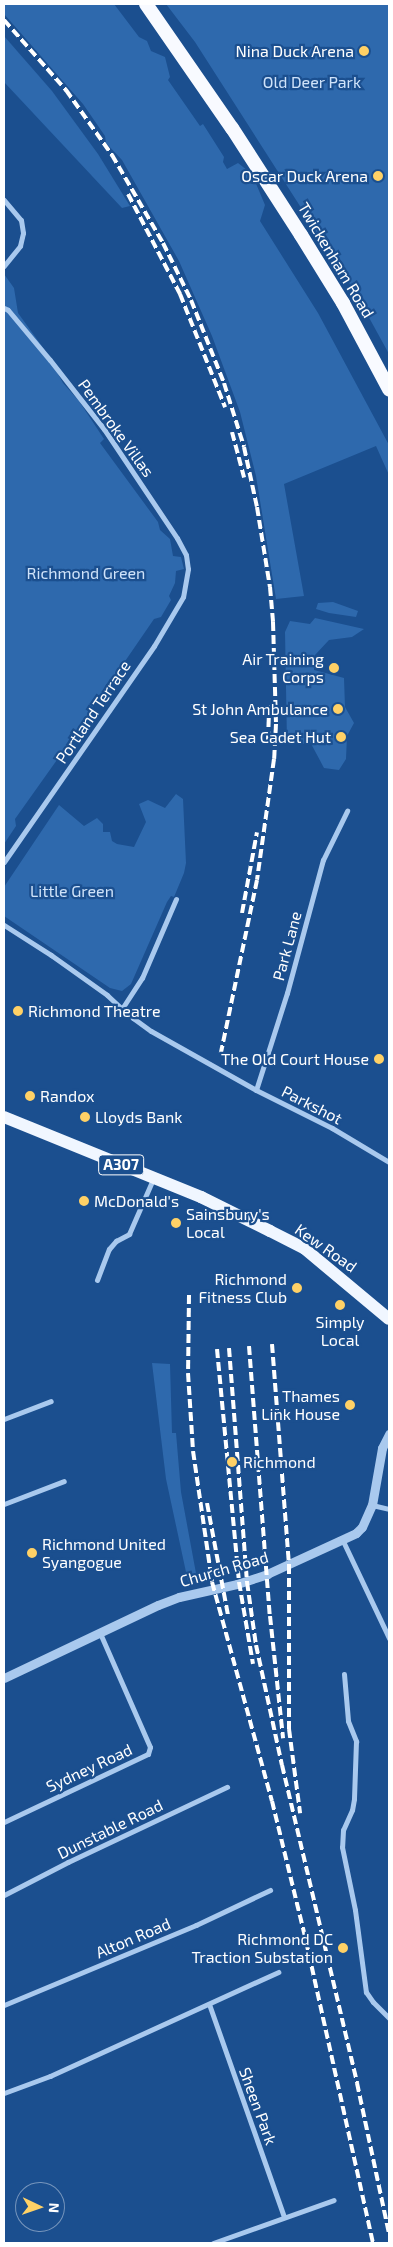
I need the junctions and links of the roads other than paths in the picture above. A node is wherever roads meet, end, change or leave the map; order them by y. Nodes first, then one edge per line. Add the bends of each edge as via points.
1 (146, 4) edge
2 (4, 200) edge
3 (4, 266) edge
4 (6, 309) edge
5 (389, 389) edge
6 (188, 569) joint
7 (347, 811) dead end
8 (4, 862) edge
9 (176, 899) dead end
10 (4, 925) edge
11 (123, 1007) junction
12 (256, 1090) junction
13 (4, 1117) edge
14 (389, 1162) edge
15 (154, 1178) junction
16 (97, 1280) dead end
17 (389, 1319) edge
18 (51, 1401) dead end
19 (4, 1419) edge
20 (389, 1434) edge
21 (64, 1481) dead end
22 (4, 1504) edge
23 (372, 1505) junction
24 (389, 1509) edge
25 (342, 1539) junction
26 (100, 1633) junction
27 (389, 1638) edge
28 (344, 1674) dead end
29 (4, 1678) edge
30 (227, 1787) dead end
31 (4, 1822) edge
32 (270, 1890) dead end
33 (4, 1895) edge
34 (278, 1972) dead end
35 (209, 2004) junction
36 (4, 2005) edge
37 (389, 2018) edge
38 (4, 2093) edge
39 (334, 2200) dead end
40 (284, 2217) junction
41 (212, 2243) edge

1 - 5 highway, Twickenham Road via 227,120 301,235 343,303
2 - 3 street via 21,220 23,233 20,246
4 - 6 street, Pembroke Villas via 104,429 178,538
6 - 8 street, Portland Terrace via 183,597 163,631
7 - 12 street, Park Lane via 323,860
9 - 11 street via 142,978
10 - 11 street
11 - 12 street, Parkshot via 151,1031
12 - 14 street, Parkshot via 332,1128
13 - 15 main road, A307
15 - 16 street via 129,1234 109,1249
15 - 17 main road, Kew Road / A307 via 201,1197 305,1249
18 - 19 street
20 - 23 street, Church Road via 382,1448
21 - 22 street
23 - 24 street
23 - 25 street, Church Road via 362,1527
25 - 26 street, Church Road via 267,1574 179,1597
25 - 27 street
26 - 29 street, Church Road
26 - 31 street, Sydney Road via 150,1747 148,1754
28 - 37 street via 348,1721 356,1742 354,1799 343,1830 342,1847 355,1910 366,1992
30 - 33 street, Dunstable Road
32 - 36 street, Alton Road via 196,1925
34 - 35 street
35 - 38 street via 50,2076
35 - 40 street, Sheen Park
39 - 40 street
40 - 41 street

